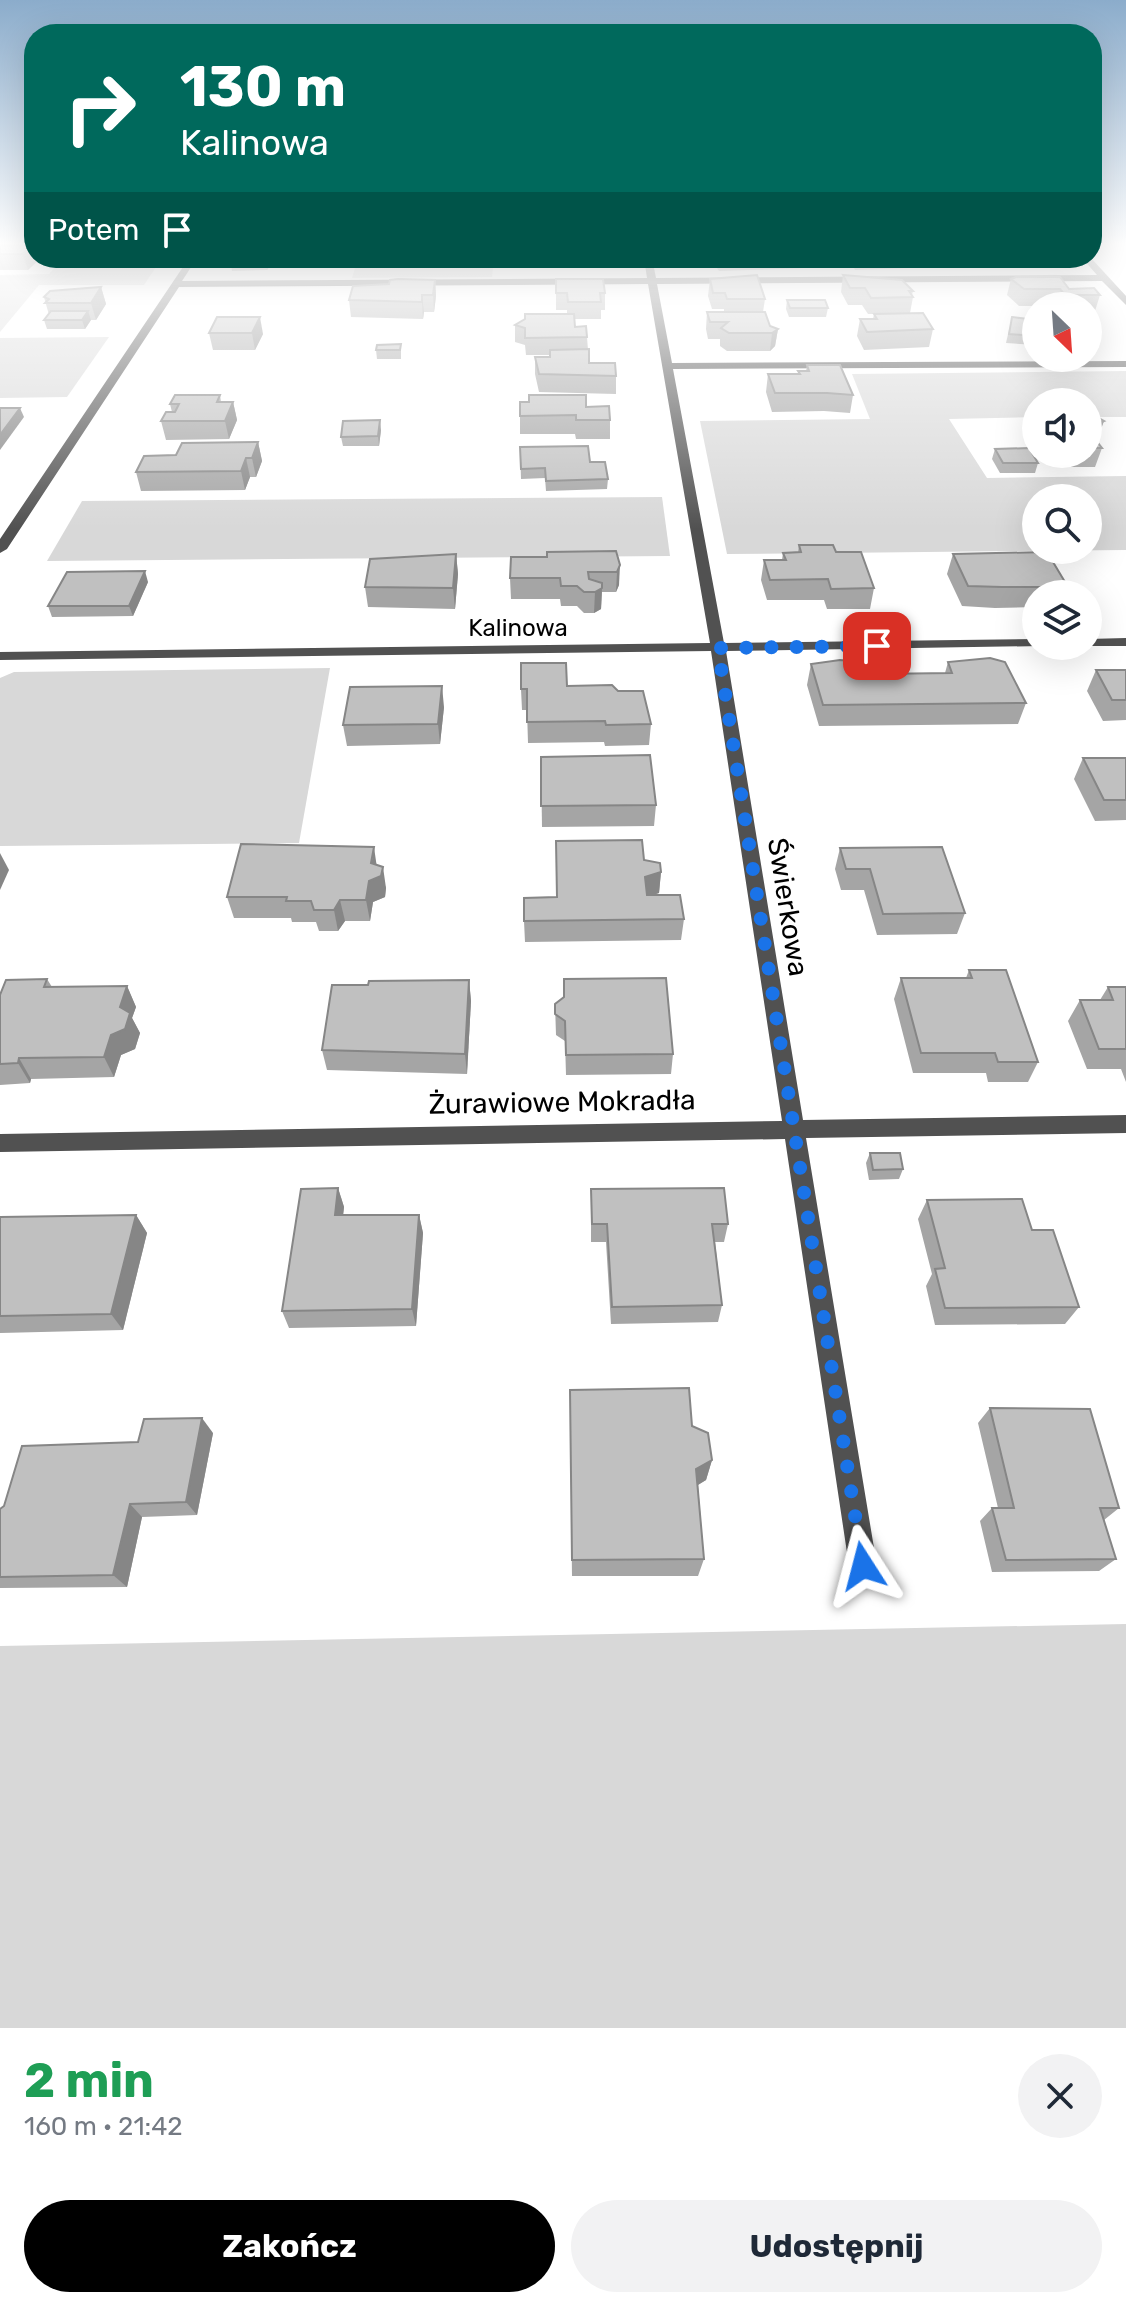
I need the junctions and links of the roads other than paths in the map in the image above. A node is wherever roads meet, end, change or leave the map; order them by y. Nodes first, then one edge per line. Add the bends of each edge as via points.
1 (140, 340) edge
2 (661, 340) edge
3 (1126, 364) edge
4 (666, 366) junction
5 (0, 549) edge
6 (1126, 642) edge
7 (1022, 643) edge
8 (1102, 643) edge
9 (718, 648) junction
10 (0, 656) edge
11 (1126, 1124) edge
12 (795, 1128) junction
13 (0, 1143) edge
14 (863, 1566) dead end

1 - 5 street
2 - 4 street, Świerkowa
3 - 4 street
4 - 9 street, Świerkowa
6 - 8 street
7 - 9 street, Kalinowa
9 - 10 street, Kalinowa
9 - 12 street, Świerkowa
11 - 12 street, Żurawiowe Mokradła
12 - 13 street, Żurawiowe Mokradła
12 - 14 street, Świerkowa

